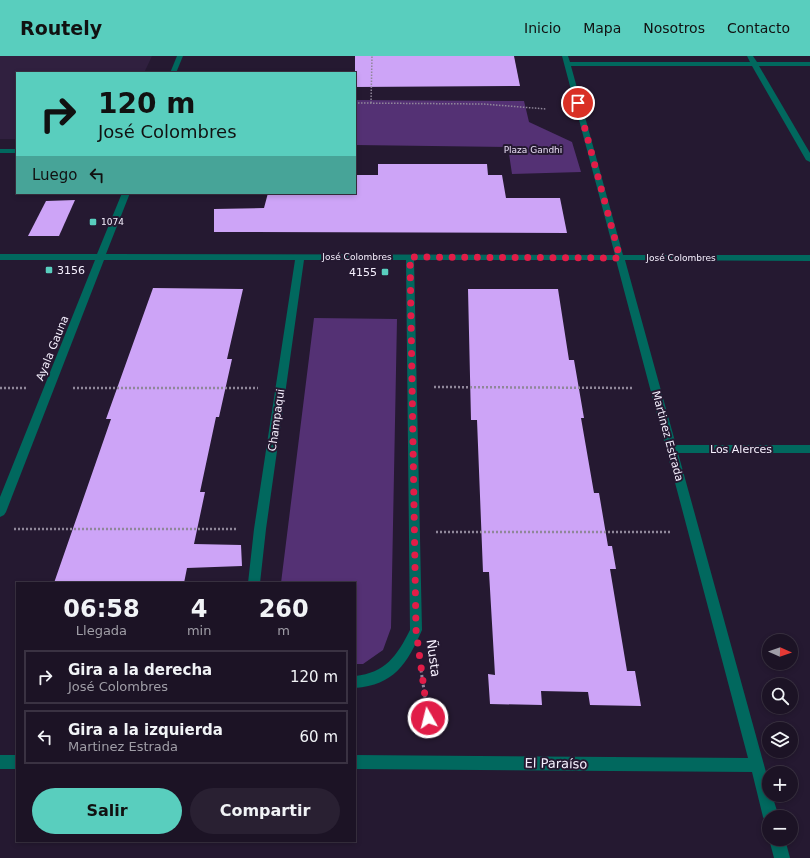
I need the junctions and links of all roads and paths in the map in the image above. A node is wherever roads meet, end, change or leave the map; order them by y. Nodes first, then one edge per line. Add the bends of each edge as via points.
1 (180, 56) edge
2 (372, 56) edge
3 (750, 56) edge
4 (566, 60) edge
5 (755, 64) junction
6 (810, 64) edge
7 (173, 72) edge
8 (356, 103) edge
9 (371, 103) junction
10 (546, 109) dead end
11 (0, 151) edge
12 (16, 151) edge
13 (810, 160) edge
14 (126, 194) edge
15 (0, 257) edge
16 (100, 257) junction
17 (300, 257) junction
18 (410, 257) junction
19 (620, 258) junction
20 (810, 258) edge
21 (412, 387) junction
22 (0, 388) edge
23 (48, 388) junction
24 (280, 388) junction
25 (655, 388) junction
26 (671, 449) junction
27 (810, 449) edge
28 (0, 512) edge
29 (8, 529) dead end
30 (260, 529) junction
31 (414, 532) junction
32 (694, 532) junction
33 (254, 582) edge
34 (421, 669) dead end
35 (356, 682) edge
36 (0, 762) edge
37 (16, 762) edge
38 (356, 762) edge
39 (434, 762) junction
40 (757, 765) junction
41 (769, 810) edge
42 (779, 846) edge
43 (782, 858) edge

1 - 7 street
2 - 9 path
3 - 5 street
4 - 5 street
4 - 19 street, Martinez Estrada
5 - 6 street
5 - 13 street
8 - 9 path
9 - 10 path via 483,104
11 - 12 street
14 - 16 street, Ayala Gauna
15 - 16 street, José Colombres
16 - 17 street, José Colombres
16 - 23 street, Ayala Gauna
17 - 18 street, José Colombres
17 - 24 street, Champaqui
18 - 19 street, José Colombres
18 - 21 street, Ñusta
19 - 20 street, José Colombres
19 - 25 street, Martinez Estrada
21 - 25 path
21 - 31 street, Ñusta
22 - 23 path
23 - 24 path
23 - 28 street, Ayala Gauna
24 - 30 street, Champaqui
25 - 26 street, Martinez Estrada
26 - 27 street, Los Alerces
26 - 32 street, Martinez Estrada
29 - 30 path
30 - 33 street, Champaqui
31 - 32 path
31 - 35 street, Ñusta via 416,630 407,652 389,672 367,682
32 - 40 street, Martinez Estrada
34 - 39 path, Ñusta
36 - 37 street
38 - 39 street, El Paraíso
39 - 40 street, El Paraíso
40 - 41 street, Martinez Estrada
42 - 43 street

